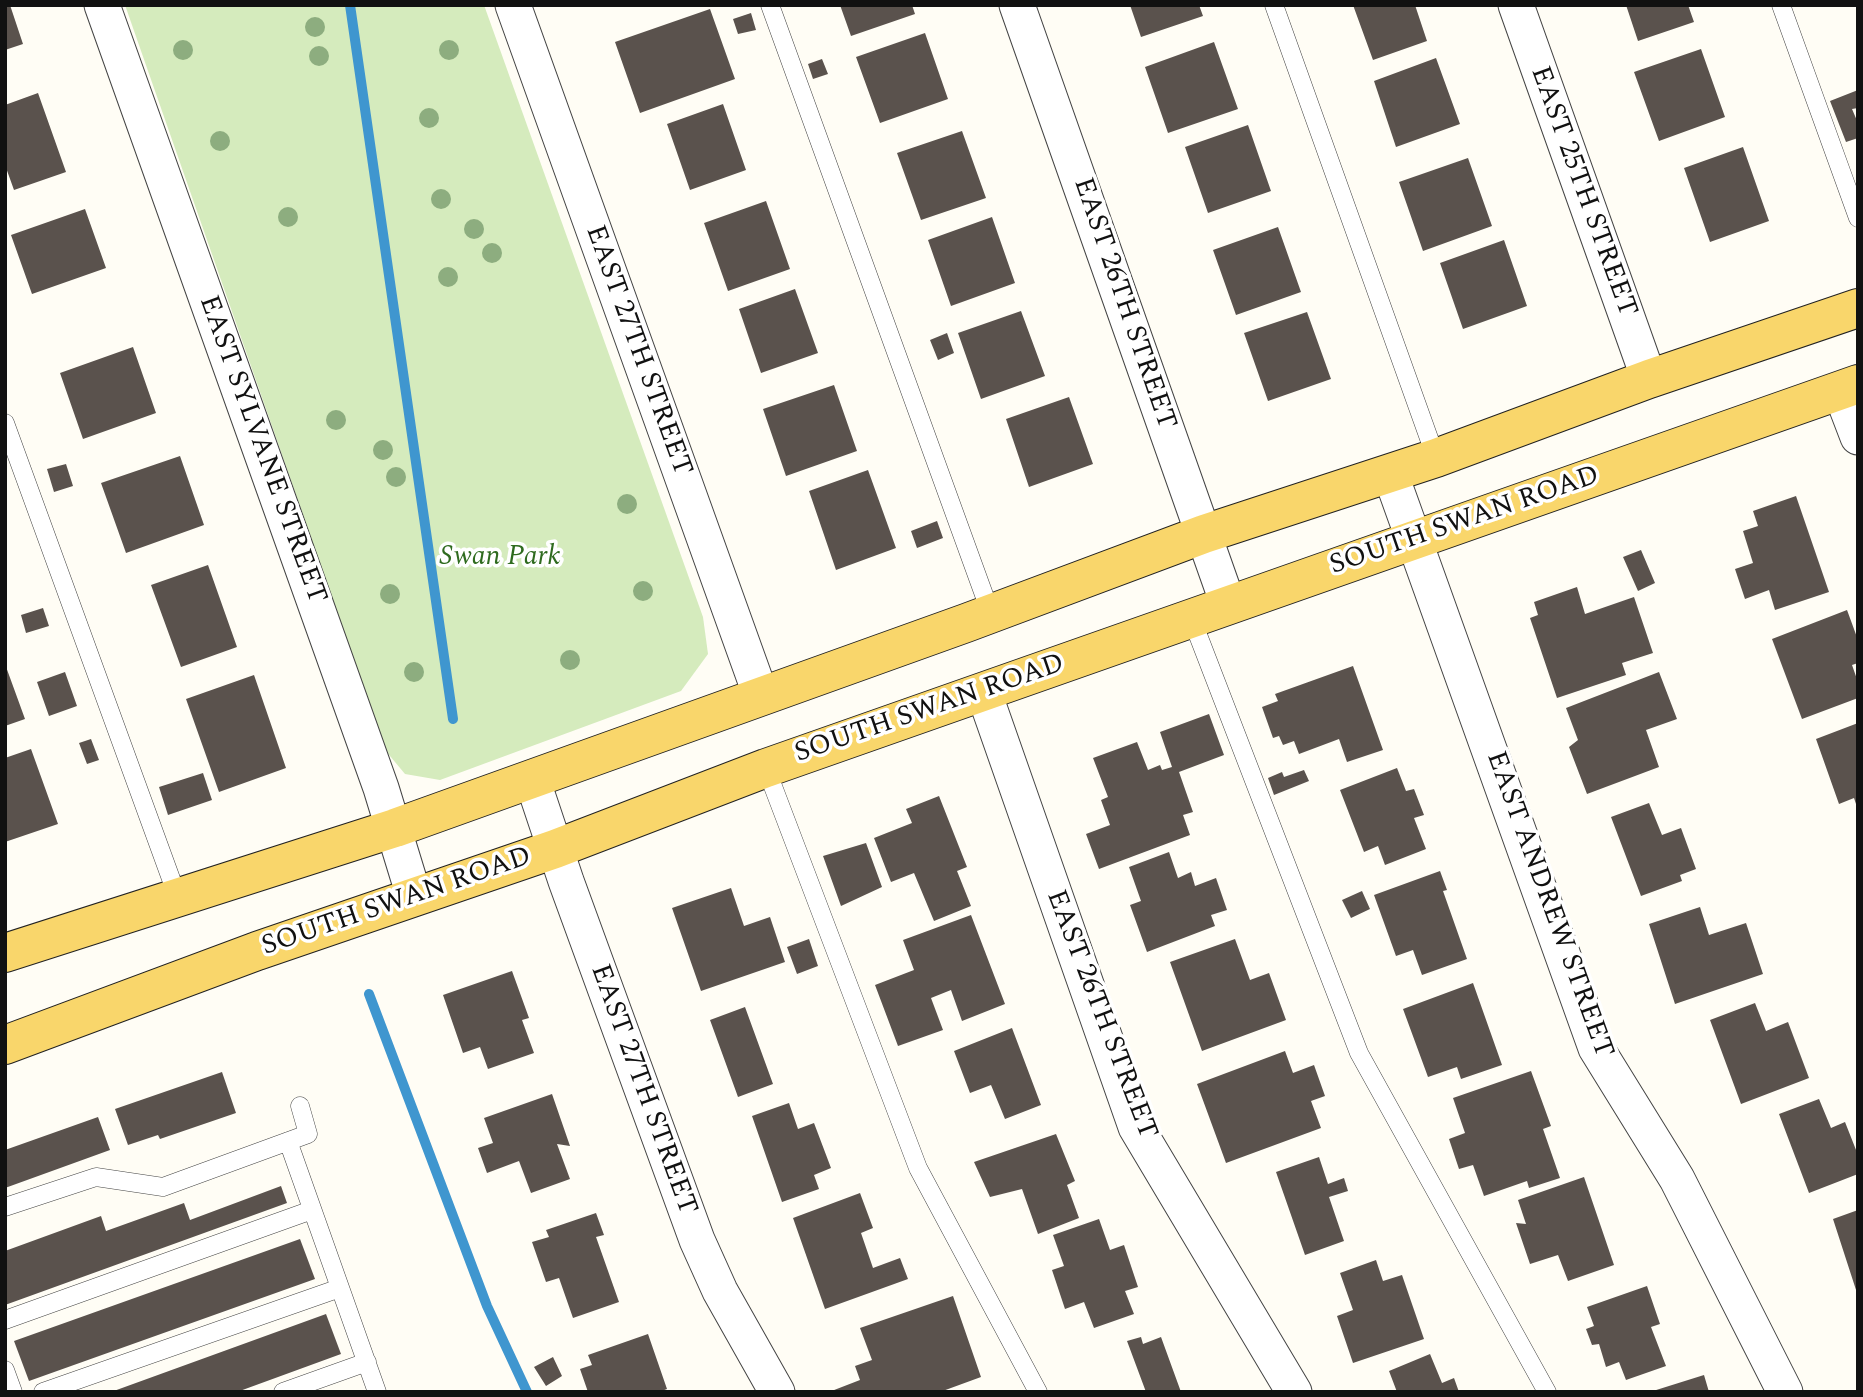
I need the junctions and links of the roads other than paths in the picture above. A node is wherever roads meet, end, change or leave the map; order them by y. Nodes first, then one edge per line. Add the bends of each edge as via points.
1 (102, 5) edge
2 (513, 5) edge
3 (770, 5) edge
4 (1017, 5) edge
5 (1274, 5) edge
6 (1516, 5) edge
7 (1781, 5) edge
8 (1858, 218) edge
9 (1858, 308) edge
10 (1649, 379) junction
11 (1849, 387) edge
12 (5, 423) edge
13 (1858, 437) edge
14 (1436, 458) junction
15 (1390, 473) junction
16 (1204, 534) junction
17 (1416, 540) junction
18 (1228, 604) junction
19 (991, 614) junction
20 (1191, 617) junction
21 (984, 693) junction
22 (761, 696) junction
23 (766, 768) junction
24 (532, 779) junction
25 (395, 828) junction
26 (555, 849) junction
27 (414, 896) junction
28 (178, 898) junction
29 (5, 953) edge
30 (5, 1045) edge
31 (300, 1106) dead end
32 (288, 1141) junction
33 (5, 1207) edge
34 (312, 1210) junction
35 (340, 1288) junction
36 (5, 1320) edge
37 (367, 1362) junction
38 (5, 1370) edge
39 (13, 1392) edge
40 (43, 1392) edge
41 (283, 1392) edge
42 (377, 1392) edge
43 (777, 1392) edge
44 (1038, 1392) edge
45 (1294, 1392) edge
46 (1547, 1392) edge
47 (1785, 1392) edge

1 - 25 street, EAST SYLVANE STREET
2 - 22 street, EAST 27TH STREET
3 - 19 lane
4 - 16 street, EAST 26TH STREET
5 - 14 lane
6 - 10 street, EAST 25TH STREET
7 - 8 lane
9 - 10 main road
10 - 14 main road
11 - 13 street
11 - 17 main road, SOUTH SWAN ROAD
12 - 28 lane
14 - 15 main road
15 - 16 main road
15 - 17 street, EAST ANDREW STREET
16 - 18 street, EAST 26TH STREET
16 - 19 main road
17 - 18 main road, SOUTH SWAN ROAD
17 - 47 street, EAST ANDREW STREET via 1596,1048 1677,1179
18 - 20 main road, SOUTH SWAN ROAD
19 - 22 main road
20 - 21 main road, SOUTH SWAN ROAD
20 - 46 lane via 1359,1053
21 - 23 main road, SOUTH SWAN ROAD
21 - 45 street, EAST 26TH STREET via 1136,1127
22 - 24 main road
23 - 26 main road, SOUTH SWAN ROAD
23 - 44 lane via 918,1167
24 - 25 main road
24 - 26 street, EAST 27TH STREET
25 - 27 street, EAST SYLVANE STREET
25 - 28 main road
26 - 27 main road, SOUTH SWAN ROAD
26 - 43 street, EAST 27TH STREET via 697,1240
27 - 30 main road, SOUTH SWAN ROAD
28 - 29 main road
31 - 32 lane via 308,1134
32 - 33 lane via 163,1187 96,1177
32 - 34 lane
34 - 35 lane
34 - 36 lane
35 - 37 lane
35 - 40 lane
37 - 41 lane
37 - 42 lane
38 - 39 lane

